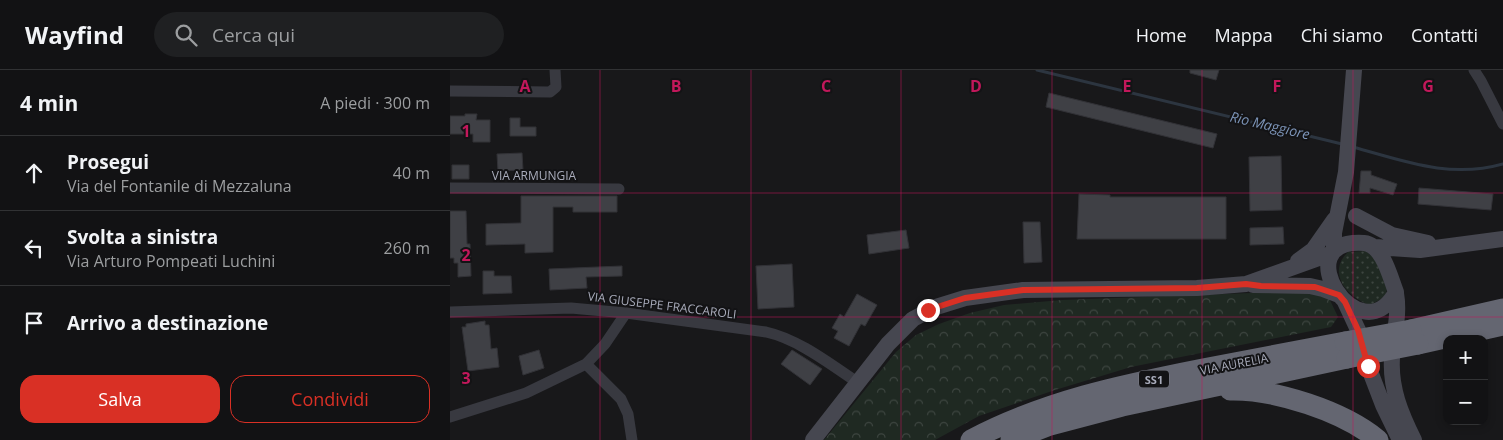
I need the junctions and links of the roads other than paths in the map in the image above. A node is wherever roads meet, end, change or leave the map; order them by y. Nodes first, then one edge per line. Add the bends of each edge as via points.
1 (555, 70) edge
2 (1354, 70) edge
3 (1474, 70) edge
4 (450, 92) edge
5 (1503, 124) edge
6 (1347, 170) junction
7 (450, 188) edge
8 (619, 189) dead end
9 (1338, 214) junction
10 (1356, 216) junction
11 (1503, 239) edge
12 (1372, 246) junction
13 (1446, 246) junction
14 (1332, 252) junction
15 (1279, 273) junction
16 (1246, 284) junction
17 (1396, 292) junction
18 (1342, 298) junction
19 (1503, 309) edge
20 (450, 312) edge
21 (626, 313) junction
22 (1503, 325) edge
23 (1503, 332) edge
24 (1488, 335) edge
25 (1428, 339) edge
26 (1346, 350) junction
27 (586, 364) junction
28 (857, 382) junction
29 (1151, 399) junction
30 (450, 417) edge
31 (632, 440) edge
32 (813, 440) edge
33 (971, 440) edge
34 (1011, 440) edge
35 (1378, 440) edge
36 (1400, 440) edge
37 (1414, 440) edge

1 - 4 street via 556,85 548,93
2 - 6 street
3 - 5 street
6 - 9 street
6 - 10 street
7 - 8 street, VIA ARMUNGIA
9 - 14 street
9 - 15 street via 1311,252
10 - 12 street
10 - 13 street via 1396,236
11 - 13 street
12 - 13 street via 1420,250
12 - 14 street via 1356,244
12 - 17 street via 1387,268
14 - 15 street
14 - 18 street via 1329,276
15 - 16 street
16 - 18 street via 1315,287
16 - 28 street via 1197,288 1023,290 965,298 928,310 913,319
17 - 18 street via 1384,307 1372,311 1359,310
17 - 37 street via 1398,314 1392,383
18 - 36 street via 1358,330 1368,366
19 - 25 highway, VIA AURELIA / SS1
20 - 21 street, VIA GIUSEPPE FRACCAROLI via 571,308
21 - 27 street via 605,344
21 - 28 street, VIA GIUSEPPE FRACCAROLI via 781,336
22 - 25 highway, VIA AURELIA / SS1
23 - 24 highway
25 - 26 highway, VIA AURELIA / SS1, bridge
26 - 29 highway, VIA AURELIA / SS1
26 - 33 highway, VIA AURELIA / SS1 via 1116,386 1038,410
27 - 30 street via 526,393
27 - 31 street via 621,398 628,414
28 - 32 street
29 - 34 highway, VIA AURELIA / SS1 via 1067,420
29 - 35 highway via 1166,401 1229,390 1263,392 1332,414

